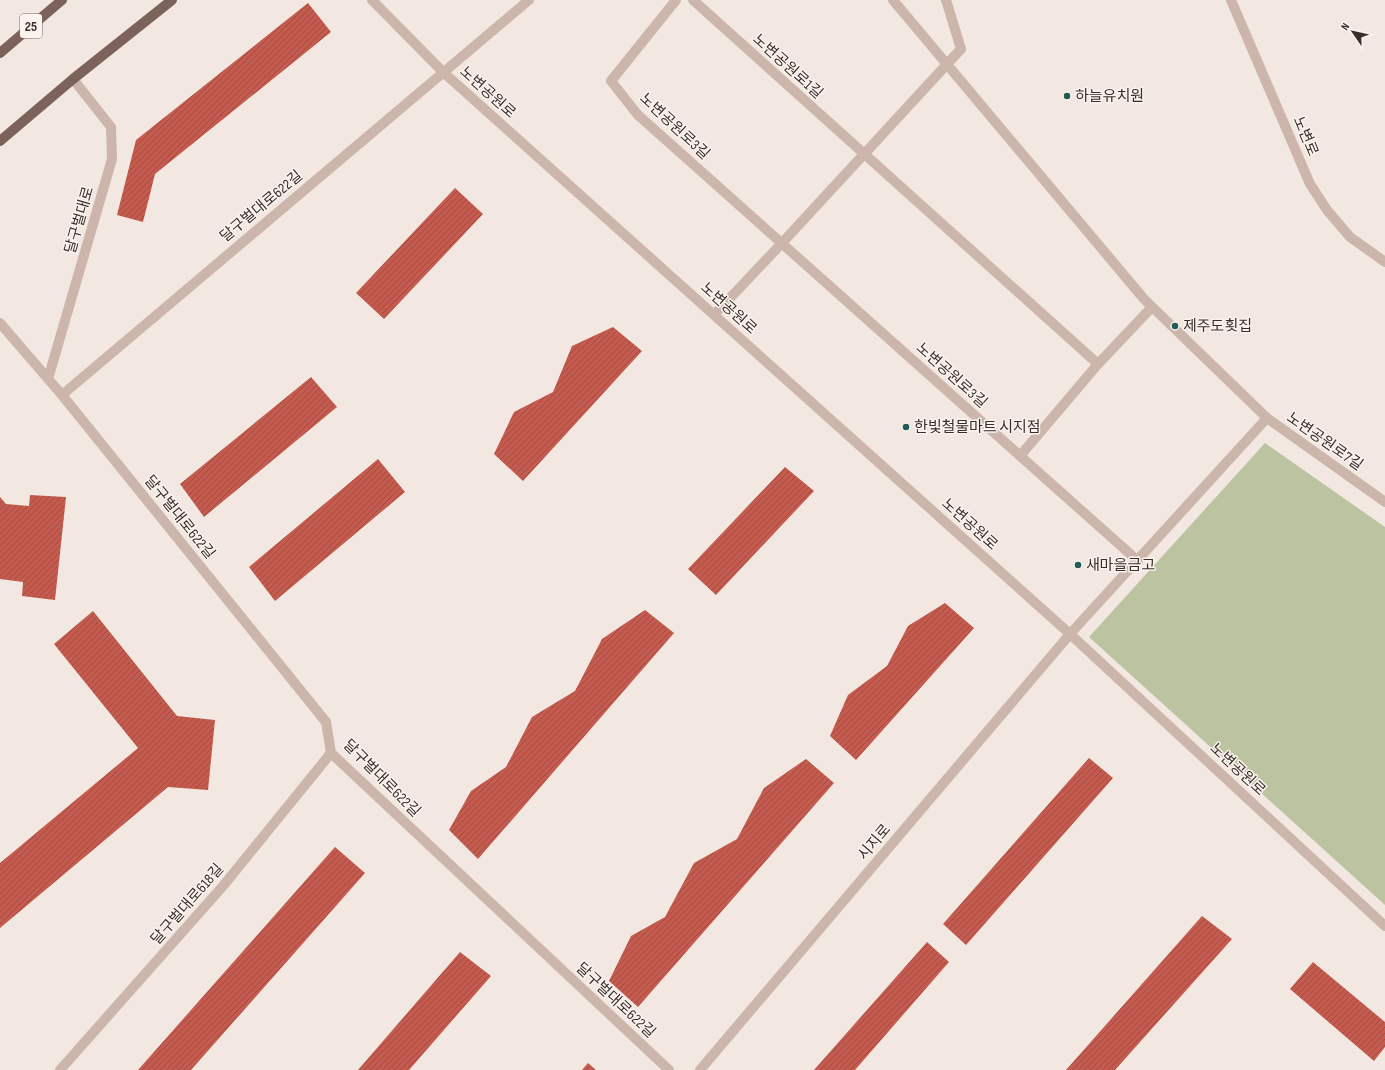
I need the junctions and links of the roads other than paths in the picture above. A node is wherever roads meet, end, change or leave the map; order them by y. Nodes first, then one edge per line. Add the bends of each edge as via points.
1 (62, 0) edge
2 (172, 0) edge
3 (372, 0) edge
4 (529, 0) edge
5 (676, 0) edge
6 (693, 0) edge
7 (893, 0) edge
8 (946, 0) edge
9 (1231, 0) edge
10 (0, 53) edge
11 (948, 65) junction
12 (443, 72) junction
13 (72, 79) junction
14 (0, 141) edge
15 (864, 154) junction
16 (782, 244) junction
17 (1385, 262) edge
18 (1152, 307) junction
19 (714, 315) junction
20 (0, 323) edge
21 (1098, 364) junction
22 (48, 379) junction
23 (62, 395) junction
24 (1267, 418) junction
25 (1020, 456) junction
26 (1385, 502) edge
27 (1138, 561) junction
28 (1070, 634) junction
29 (331, 752) junction
30 (1385, 926) edge
31 (60, 1070) edge
32 (669, 1070) edge
33 (700, 1070) edge

1 - 10 main road, 25
2 - 13 main road
3 - 12 street, 노변공원로
4 - 12 street
5 - 16 street, 노변공원로3길 via 611,81 638,114
6 - 15 street, 노변공원로1길
7 - 11 street
8 - 11 street via 962,49
9 - 17 street, 노변로 via 1310,184 1327,210 1350,237
11 - 15 street
11 - 18 street
12 - 19 street, 노변공원로
12 - 23 street, 달구벌대로622길
13 - 14 main road
13 - 22 street, 달구벌대로 via 111,127 112,159
15 - 16 street
15 - 21 street
16 - 19 street
16 - 25 street, 노변공원로3길
18 - 21 street
18 - 24 street
19 - 28 street, 노변공원로
20 - 22 street, 달구벌대로622길
21 - 25 street
22 - 23 street, 달구벌대로622길
23 - 29 street, 달구벌대로622길 via 326,722
24 - 26 street, 노변공원로7길
24 - 27 street
25 - 27 street, 노변공원로3길
27 - 28 street
28 - 30 street, 노변공원로
28 - 33 street, 시지로
29 - 31 street, 달구벌대로618길 via 223,886
29 - 32 street, 달구벌대로622길

